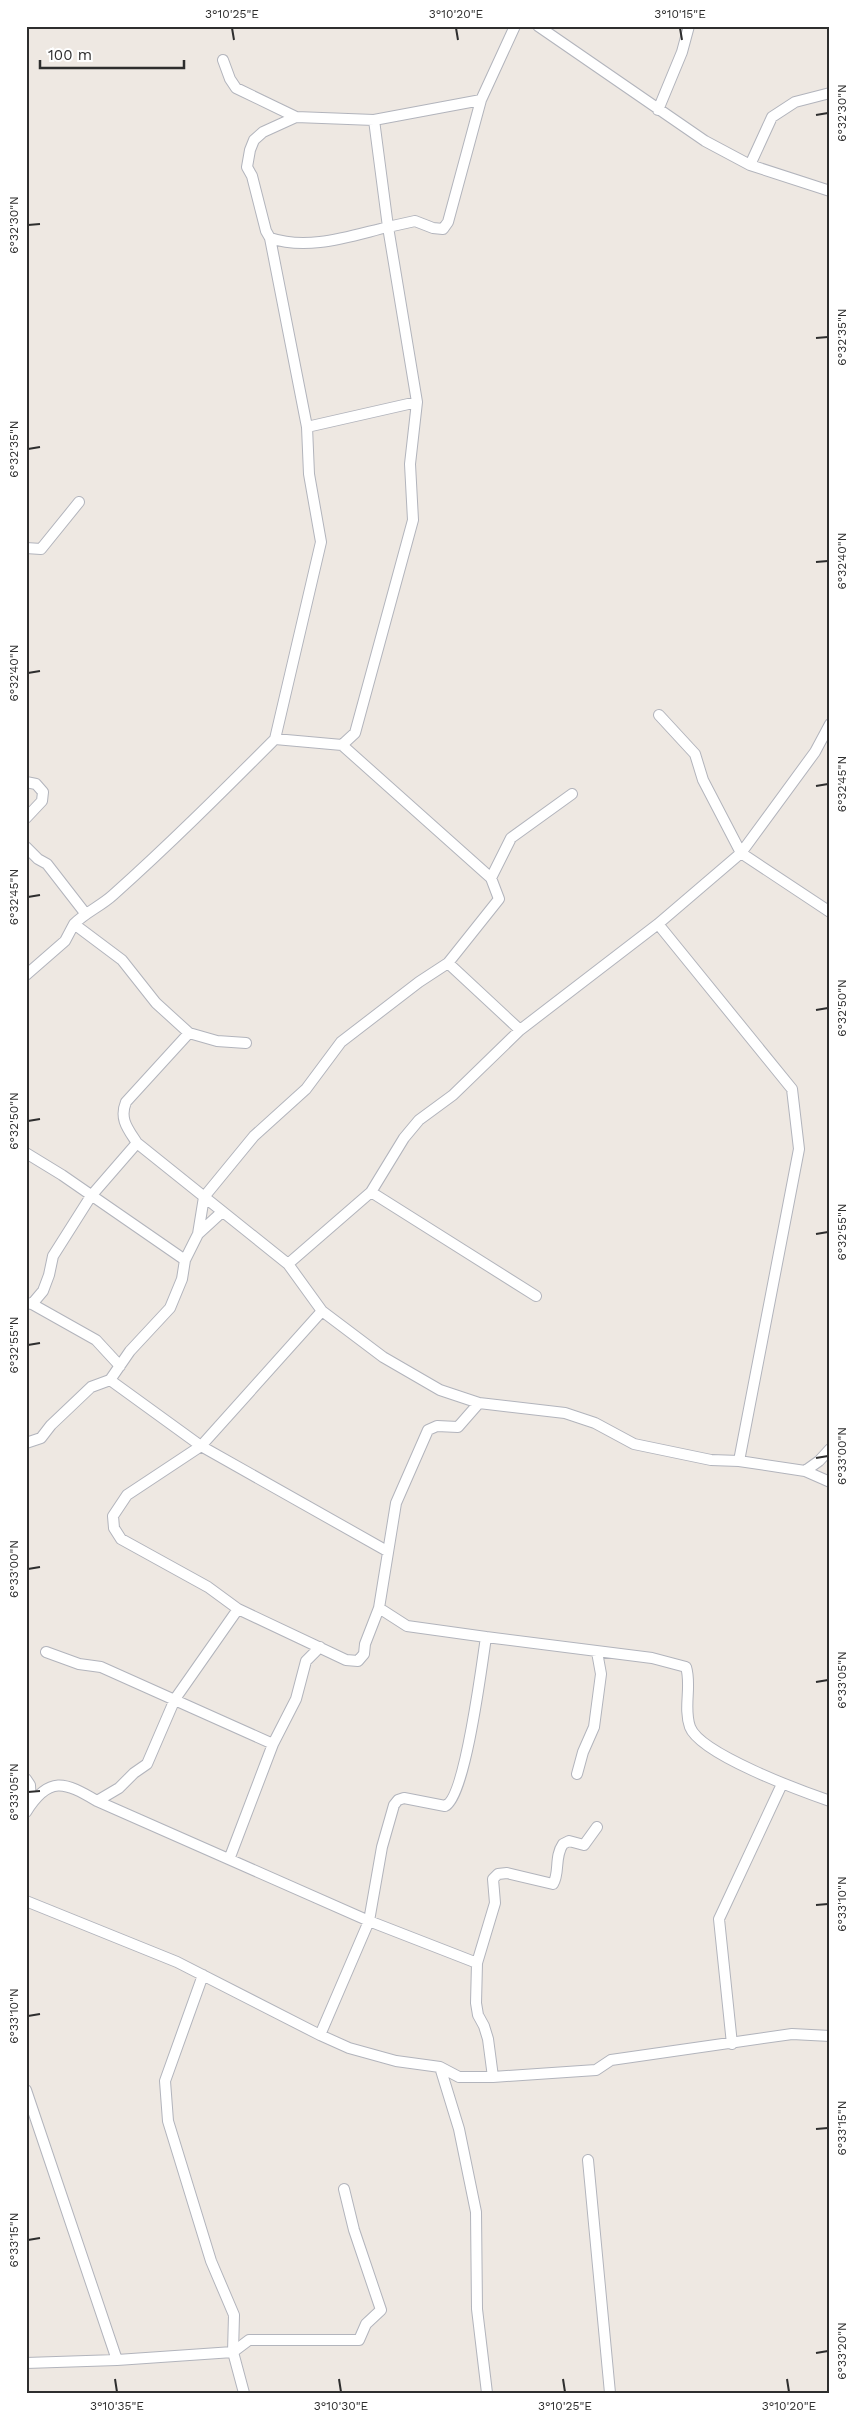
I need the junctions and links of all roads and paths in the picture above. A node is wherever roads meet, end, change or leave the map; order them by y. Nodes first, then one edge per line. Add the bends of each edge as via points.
1 (515, 26) edge
2 (538, 26) edge
3 (689, 26) edge
4 (223, 60) dead end
5 (830, 93) edge
6 (481, 100) junction
7 (658, 110) junction
8 (296, 117) junction
9 (374, 120) junction
10 (750, 165) junction
11 (830, 192) edge
12 (388, 227) junction
13 (270, 238) junction
14 (417, 402) junction
15 (307, 427) junction
16 (79, 502) dead end
17 (26, 548) edge
18 (659, 715) dead end
19 (830, 724) edge
20 (275, 740) junction
21 (342, 745) junction
22 (26, 782) edge
23 (572, 794) dead end
24 (26, 818) edge
25 (26, 847) edge
26 (741, 853) junction
27 (491, 878) junction
28 (830, 912) edge
29 (85, 913) junction
30 (74, 924) junction
31 (658, 924) junction
32 (448, 963) junction
33 (26, 975) edge
34 (520, 1030) junction
35 (189, 1033) junction
36 (246, 1044) dead end
37 (137, 1143) junction
38 (26, 1153) edge
39 (371, 1192) junction
40 (91, 1196) junction
41 (204, 1197) junction
42 (222, 1212) junction
43 (198, 1234) junction
44 (185, 1260) junction
45 (288, 1264) junction
46 (536, 1296) dead end
47 (29, 1303) edge
48 (322, 1311) junction
49 (120, 1366) junction
50 (110, 1380) junction
51 (479, 1403) junction
52 (26, 1443) edge
53 (201, 1446) junction
54 (830, 1449) edge
55 (740, 1461) junction
56 (806, 1471) junction
57 (830, 1482) edge
58 (387, 1551) junction
59 (379, 1608) junction
60 (238, 1609) junction
61 (486, 1637) junction
62 (320, 1647) junction
63 (46, 1652) dead end
64 (597, 1652) junction
65 (175, 1699) junction
66 (273, 1744) junction
67 (577, 1774) dead end
68 (26, 1779) edge
69 (782, 1784) junction
70 (97, 1800) junction
71 (830, 1801) edge
72 (29, 1808) edge
73 (597, 1827) dead end
74 (230, 1857) junction
75 (26, 1901) edge
76 (369, 1920) junction
77 (477, 1963) junction
78 (203, 1975) junction
79 (320, 2035) junction
80 (830, 2036) edge
81 (732, 2044) junction
82 (440, 2067) junction
83 (493, 2077) junction
84 (26, 2090) edge
85 (588, 2160) dead end
86 (344, 2189) dead end
87 (234, 2352) junction
88 (117, 2360) junction
89 (26, 2364) edge
90 (244, 2393) edge
91 (487, 2393) edge
92 (610, 2393) edge

1 - 6 street
2 - 7 street
3 - 7 street
4 - 8 street via 236,88
5 - 10 street via 795,102 772,117
6 - 9 street
6 - 12 street via 448,222 442,229 415,221
7 - 10 street via 705,142
8 - 9 street
8 - 13 street via 263,132 254,140 250,150 247,167
9 - 12 street
10 - 11 street
12 - 13 street via 300,245
12 - 14 street
13 - 15 street
14 - 15 street
14 - 21 street via 410,464 413,520 355,733
15 - 20 street via 309,474 322,542
16 - 17 street via 41,548
18 - 26 street via 695,754 704,780
19 - 26 street via 816,752
20 - 21 street
20 - 29 street via 109,899
21 - 27 street
22 - 24 street via 36,784 43,792 42,801
23 - 27 street via 511,838
25 - 29 street via 47,864
26 - 28 street
26 - 31 street
27 - 32 street via 499,899
29 - 30 street
30 - 33 street via 65,941
30 - 35 street via 122,960 156,1003
31 - 34 street
31 - 55 street via 792,1089 799,1149
32 - 34 street
32 - 41 street via 341,1042 306,1088 254,1136
34 - 39 street via 453,1095 419,1120
35 - 36 street via 217,1041
35 - 37 street via 126,1102 122,1112 124,1123
37 - 40 street
37 - 41 street
38 - 40 street
39 - 45 street
39 - 46 street
40 - 44 street
40 - 47 street via 53,1256 43,1291
41 - 42 street
41 - 43 street
42 - 43 street
42 - 45 street
43 - 44 street
44 - 49 street via 182,1279 170,1308 130,1350
45 - 48 street
47 - 49 street via 96,1340
48 - 51 street via 383,1357 440,1390
48 - 53 street
49 - 50 street
50 - 52 street via 91,1387 51,1424 41,1438
50 - 53 street
51 - 55 street via 565,1413 595,1423 634,1444 711,1460
51 - 58 street via 458,1427 437,1426 428,1430 396,1503
53 - 58 street
53 - 60 street via 127,1495 113,1516 114,1528 121,1539 208,1587
54 - 56 street
55 - 56 street
56 - 57 street
58 - 59 street
59 - 61 street via 406,1626
59 - 62 street via 364,1654 358,1661 346,1660
60 - 62 street
60 - 65 street
61 - 64 street
61 - 76 street via 464,1766 454,1798 445,1806 404,1798 394,1805 382,1847
62 - 66 street via 306,1661 296,1699
63 - 65 street via 79,1664 101,1667
64 - 67 street via 601,1674 594,1727
64 - 69 street via 652,1658 686,1667 686,1714 691,1730 715,1750
65 - 66 street
65 - 70 street via 148,1764 119,1788
66 - 74 street
68 - 72 street via 30,1786
69 - 71 street
69 - 81 street via 719,1919
70 - 72 street via 72,1786 59,1784 46,1788
70 - 74 street
73 - 77 street via 584,1845 569,1841 563,1844 553,1884 507,1873 498,1874 494,1879 495,1903
74 - 76 street
75 - 78 street
76 - 77 street
76 - 79 street
77 - 83 street via 476,2003 486,2032
78 - 79 street
78 - 87 street via 165,2081 166,2102 168,2122 211,2261 234,2315
79 - 82 street via 349,2048 396,2062
80 - 81 street via 792,2034
81 - 83 street via 612,2060 596,2070
82 - 83 street via 459,2077
82 - 91 street via 459,2129 476,2212 477,2309
84 - 88 street
85 - 92 street
86 - 87 street via 354,2230 382,2310 366,2324 359,2340 249,2340
87 - 88 street
87 - 90 street
88 - 89 street

